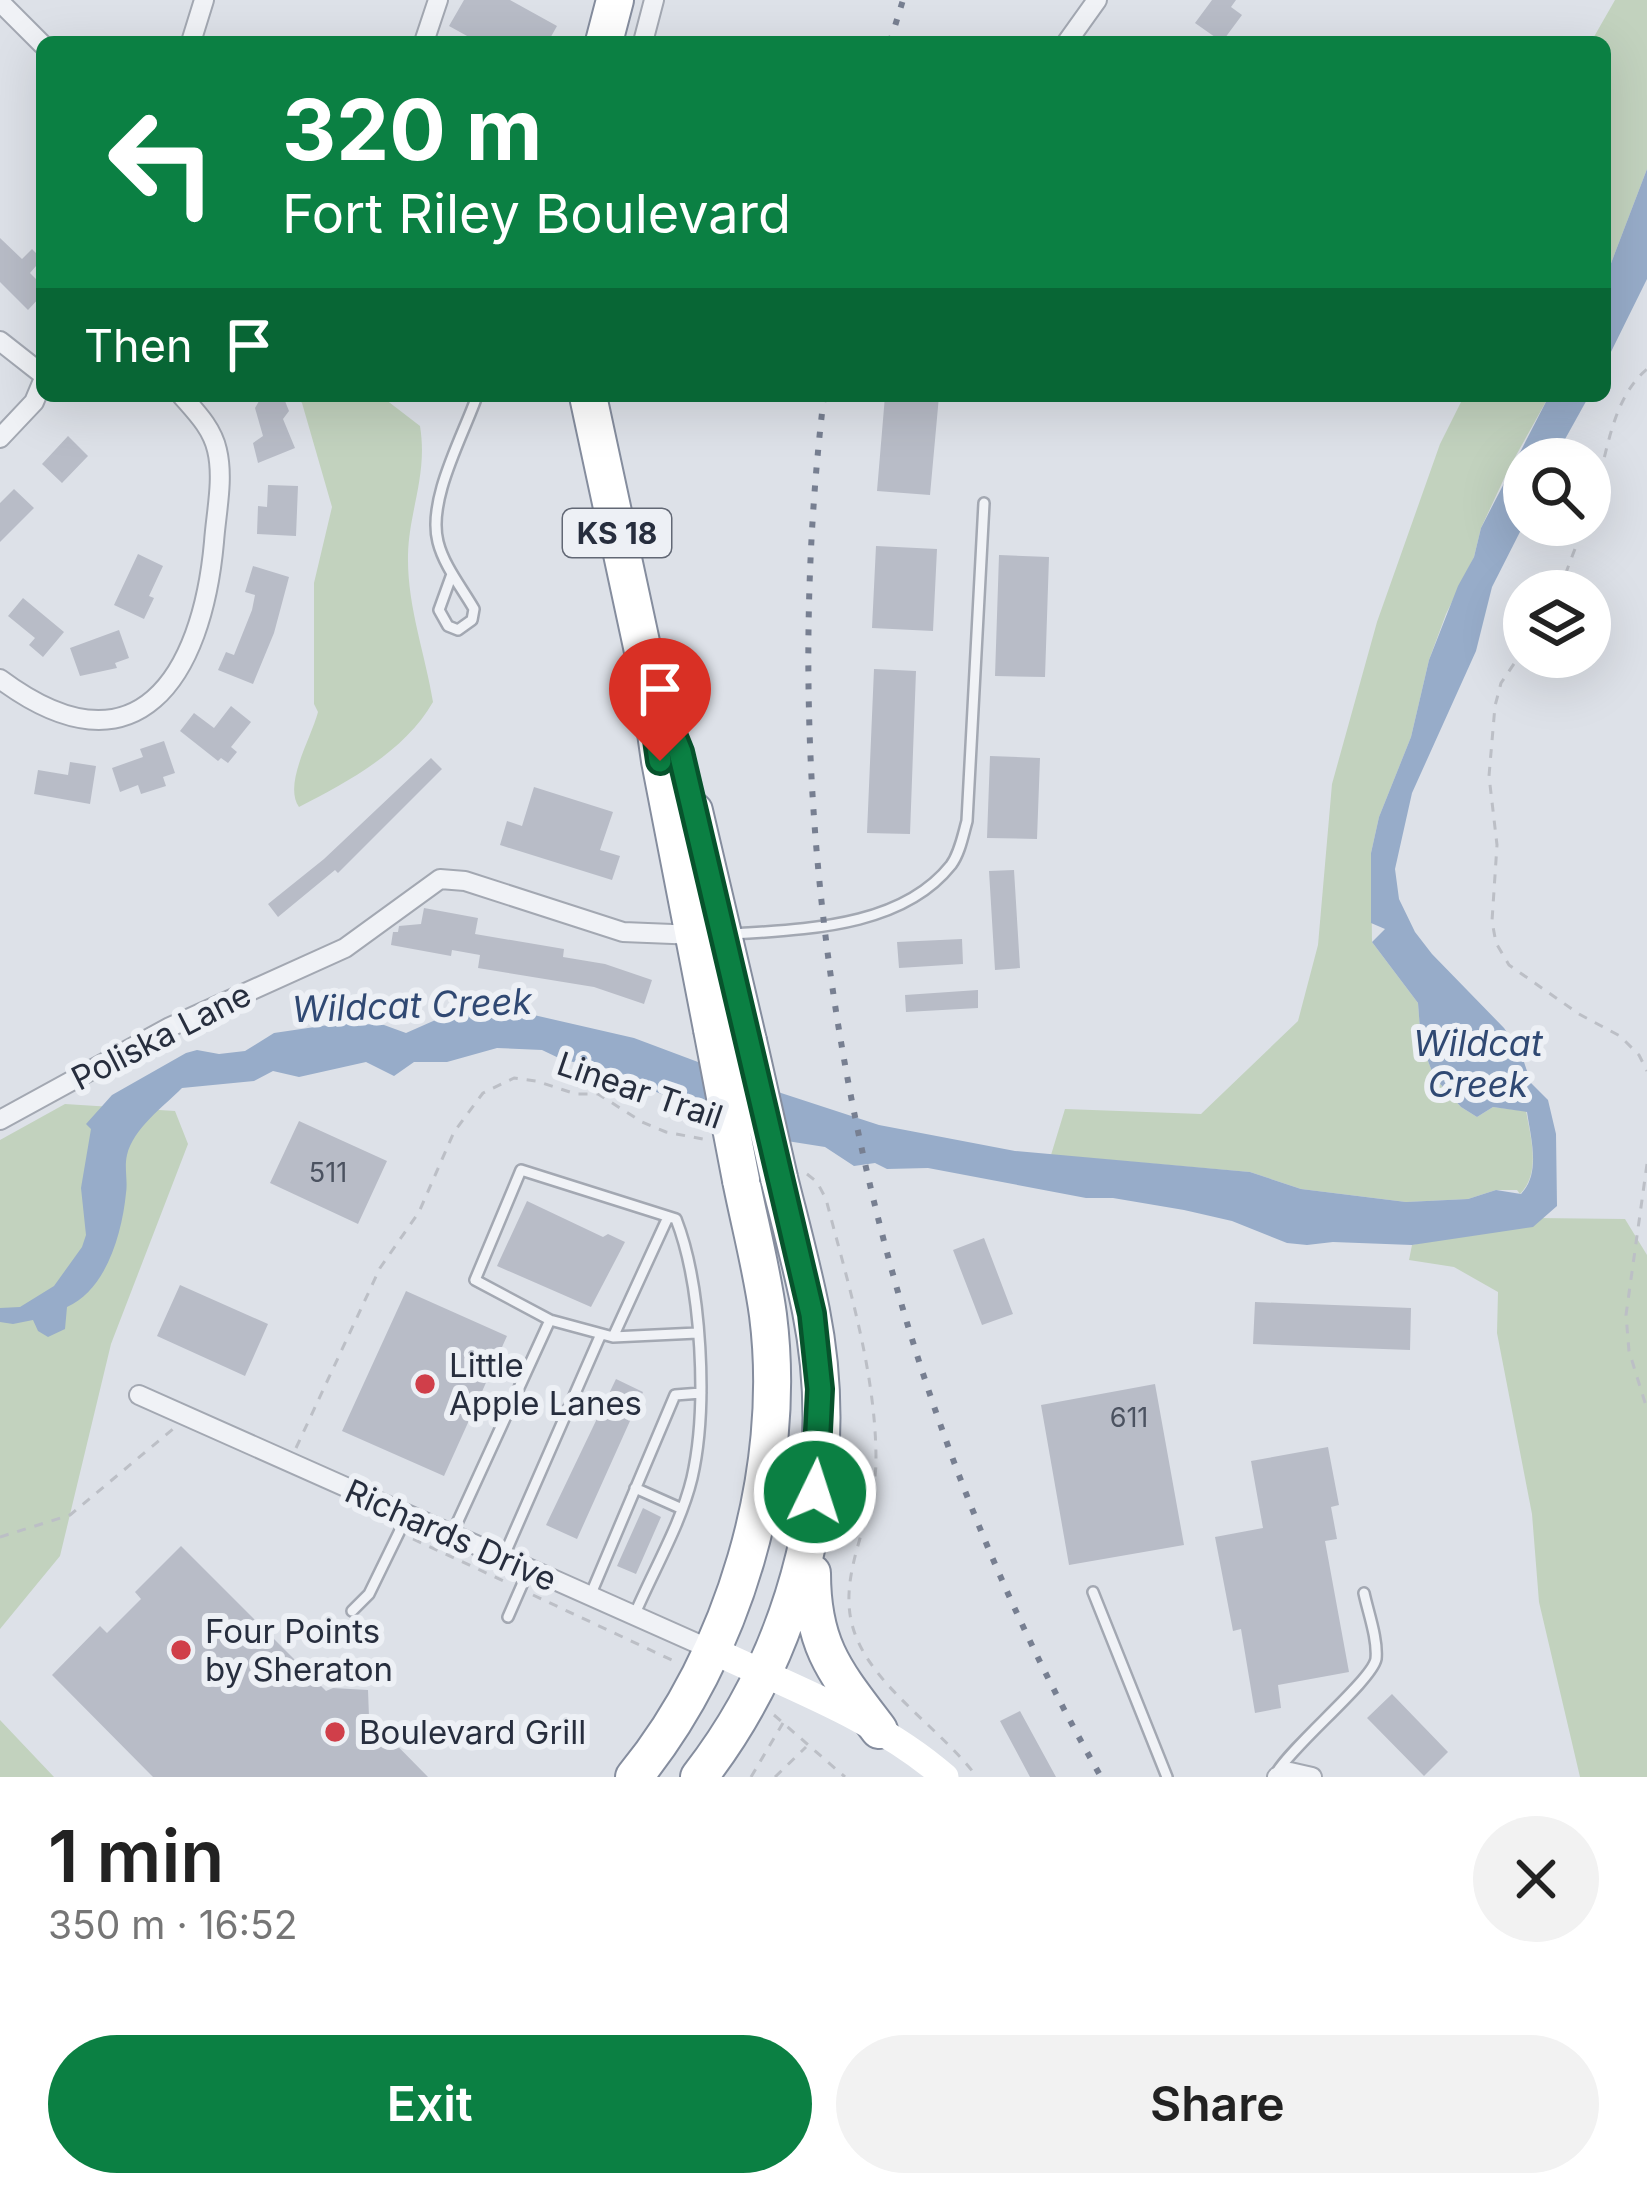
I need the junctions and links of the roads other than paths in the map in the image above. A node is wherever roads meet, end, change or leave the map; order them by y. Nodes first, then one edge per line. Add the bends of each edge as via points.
1 (204, 0) edge
2 (438, 0) edge
3 (615, 0) edge
4 (654, 0) edge
5 (1097, 0) edge
6 (0, 2) edge
7 (193, 36) edge
8 (426, 36) edge
9 (606, 36) edge
10 (645, 36) edge
11 (1071, 36) edge
12 (36, 38) edge
13 (0, 341) edge
14 (36, 369) edge
15 (36, 397) edge
16 (187, 402) edge
17 (475, 402) edge
18 (589, 402) edge
19 (0, 438) edge
20 (984, 503) dead end
21 (452, 574) junction
22 (0, 680) edge
23 (708, 935) junction
24 (0, 1120) edge
25 (668, 1217) junction
26 (550, 1320) junction
27 (697, 1333) junction
28 (607, 1336) junction
29 (701, 1393) junction
30 (140, 1395) dead end
31 (635, 1488) junction
32 (680, 1508) junction
33 (404, 1525) junction
34 (811, 1528) junction
35 (452, 1535) junction
36 (503, 1558) junction
37 (529, 1569) junction
38 (1093, 1592) dead end
39 (1364, 1593) dead end
40 (590, 1596) junction
41 (352, 1611) dead end
42 (634, 1616) junction
43 (508, 1617) dead end
44 (705, 1662) junction
45 (756, 1687) junction
46 (879, 1730) junction
47 (923, 1766) edge
48 (634, 1777) edge
49 (699, 1777) edge
50 (945, 1777) edge
51 (1167, 1777) edge
52 (1275, 1777) edge
53 (1312, 1777) edge

1 - 7 street
2 - 8 street
3 - 9 highway
4 - 10 street
5 - 11 street
6 - 12 street
13 - 14 street
15 - 19 street
16 - 22 street via 217,448 220,476 201,624 170,688 136,712 100,722 62,715
17 - 21 lane via 437,517 436,540
18 - 23 highway, KS 18 via 647,670 680,752
20 - 23 lane via 968,821 954,862 920,896 867,916
21 - 21 lane via 474,609 458,630 439,610
23 - 24 street, Poliska Lane via 622,932 465,880 440,879 346,948 170,1027
23 - 34 highway, KS 18, bridge via 791,1174 820,1389
23 - 44 highway, KS 18, bridge via 712,1029 768,1315 768,1446 748,1550
25 - 26 lane via 520,1170 475,1280
25 - 27 lane via 686,1244
25 - 28 lane
26 - 28 lane
26 - 35 lane
27 - 28 lane
27 - 29 lane
28 - 36 lane
29 - 31 lane via 675,1395
29 - 32 lane via 692,1478
30 - 33 street, Richards Drive
31 - 32 lane
31 - 40 lane
32 - 42 lane
33 - 35 street, Richards Drive
33 - 41 lane via 370,1594
34 - 45 highway, KS 18 via 791,1607
34 - 46 highway via 814,1620 830,1665
35 - 36 street, Richards Drive
36 - 37 street, Richards Drive
37 - 40 street, Richards Drive
37 - 43 lane
38 - 51 lane
39 - 52 lane via 1376,1656 1370,1676 1317,1723
40 - 42 street, Richards Drive
42 - 44 street, Richards Drive
44 - 45 street, Richards Drive
44 - 48 highway, KS 18
45 - 46 street, Richards Drive
45 - 49 highway, KS 18
46 - 47 street, Richards Drive
47 - 50 street, Richards Drive
52 - 53 street

